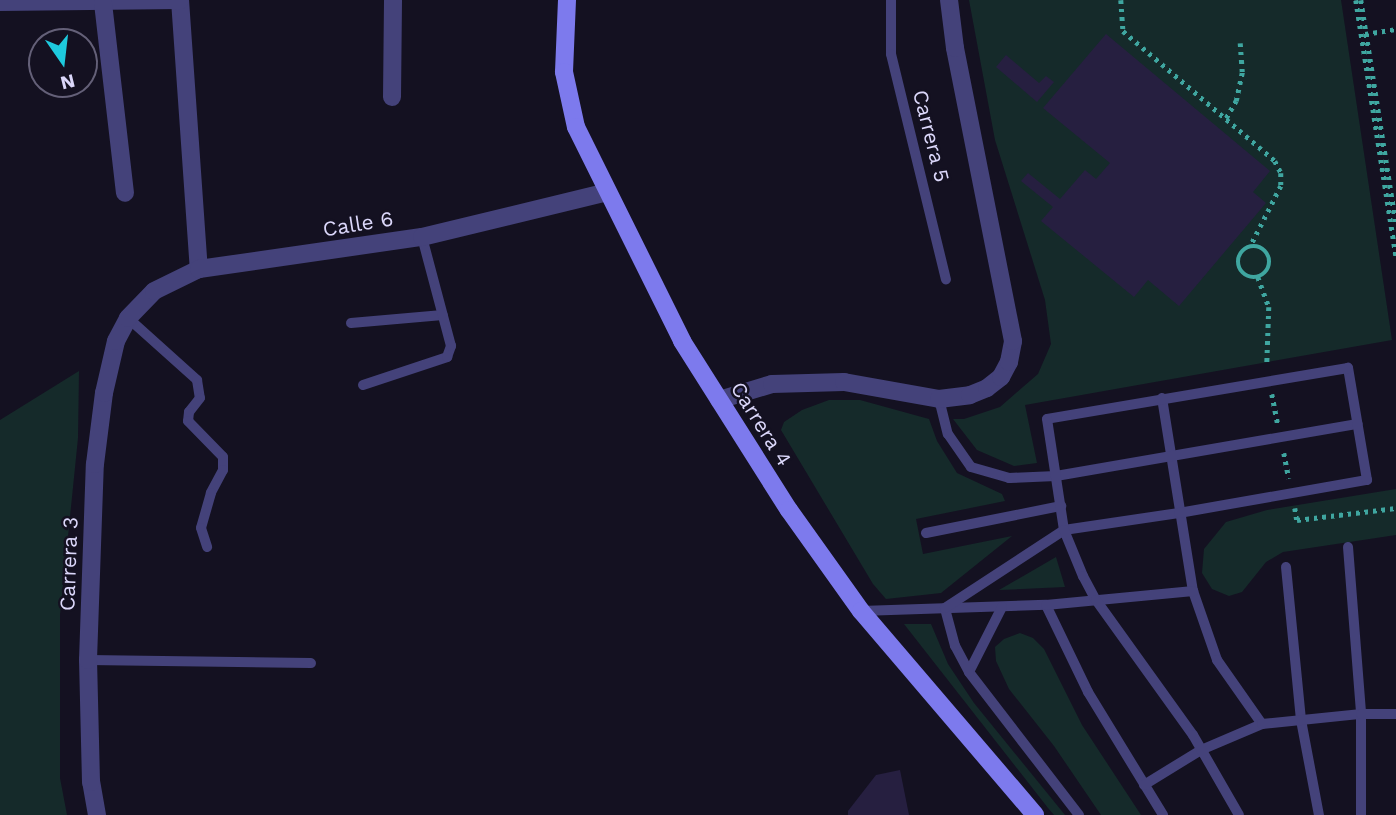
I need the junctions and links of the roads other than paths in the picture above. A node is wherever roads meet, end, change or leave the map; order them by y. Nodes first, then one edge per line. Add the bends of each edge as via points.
1 (180, 0) edge
2 (393, 0) edge
3 (567, 0) edge
4 (891, 0) edge
5 (949, 0) edge
6 (0, 2) edge
7 (103, 3) junction
8 (392, 97) dead end
9 (608, 192) junction
10 (125, 193) dead end
11 (422, 237) junction
12 (199, 269) junction
13 (947, 279) dead end
14 (443, 315) junction
15 (128, 318) junction
16 (351, 323) dead end
17 (363, 385) dead end
18 (1162, 398) junction
19 (939, 399) junction
20 (719, 400) junction
21 (1359, 424) junction
22 (1171, 456) junction
23 (1056, 476) junction
24 (1061, 506) junction
25 (1179, 513) junction
26 (1064, 530) junction
27 (926, 533) dead end
28 (207, 547) dead end
29 (1348, 547) dead end
30 (1286, 567) dead end
31 (1193, 591) junction
32 (1096, 600) junction
33 (1046, 605) junction
34 (1002, 607) junction
35 (945, 608) junction
36 (860, 611) junction
37 (88, 660) junction
38 (312, 663) dead end
39 (969, 672) junction
40 (1361, 714) junction
41 (1396, 714) edge
42 (1301, 720) junction
43 (1262, 724) junction
44 (1201, 750) junction
45 (1143, 785) junction
46 (97, 815) edge
47 (1035, 815) edge
48 (1079, 815) edge
49 (1163, 815) edge
50 (1239, 815) edge
51 (1319, 815) edge
52 (1361, 815) edge

1 - 7 street
1 - 12 street
2 - 8 street
3 - 9 main road, Carrera 4 via 564,72 573,116
4 - 13 lane, Carrera 5 via 891,54
5 - 19 street via 1013,341 1002,377 970,395
6 - 7 street
7 - 10 street
9 - 11 street, Calle 6
9 - 20 main road, Carrera 4 via 682,341
11 - 12 street, Calle 6
11 - 14 lane
12 - 15 street, Calle 6 via 154,290
14 - 16 lane
14 - 17 lane via 451,346 447,357
15 - 28 lane via 197,380 200,398 188,421 223,457 223,470 201,528
15 - 37 street, Carrera 3 via 116,341 107,380 95,464
18 - 21 lane via 1348,368
18 - 22 lane
18 - 23 lane via 1047,419
19 - 20 street via 844,382 772,384
19 - 23 lane via 948,434 971,467 1009,478
20 - 36 main road, Carrera 4
21 - 22 lane
21 - 25 lane via 1367,480
22 - 23 lane
22 - 25 lane
23 - 24 lane
24 - 26 lane
24 - 27 lane
25 - 26 lane
25 - 31 lane
26 - 32 lane
26 - 35 lane
29 - 40 lane
30 - 42 lane
31 - 32 lane
31 - 43 lane via 1217,660
32 - 33 lane
32 - 44 lane
33 - 34 lane
33 - 45 lane via 1088,692
34 - 35 lane
34 - 39 lane
35 - 36 lane
35 - 39 lane via 948,629
36 - 47 main road, Carrera 4
37 - 38 lane
37 - 46 street, Carrera 3 via 91,782
39 - 48 lane
40 - 41 lane
40 - 42 lane
40 - 52 lane
42 - 43 lane
42 - 51 lane
43 - 44 lane
44 - 45 lane
44 - 50 lane
45 - 49 lane

